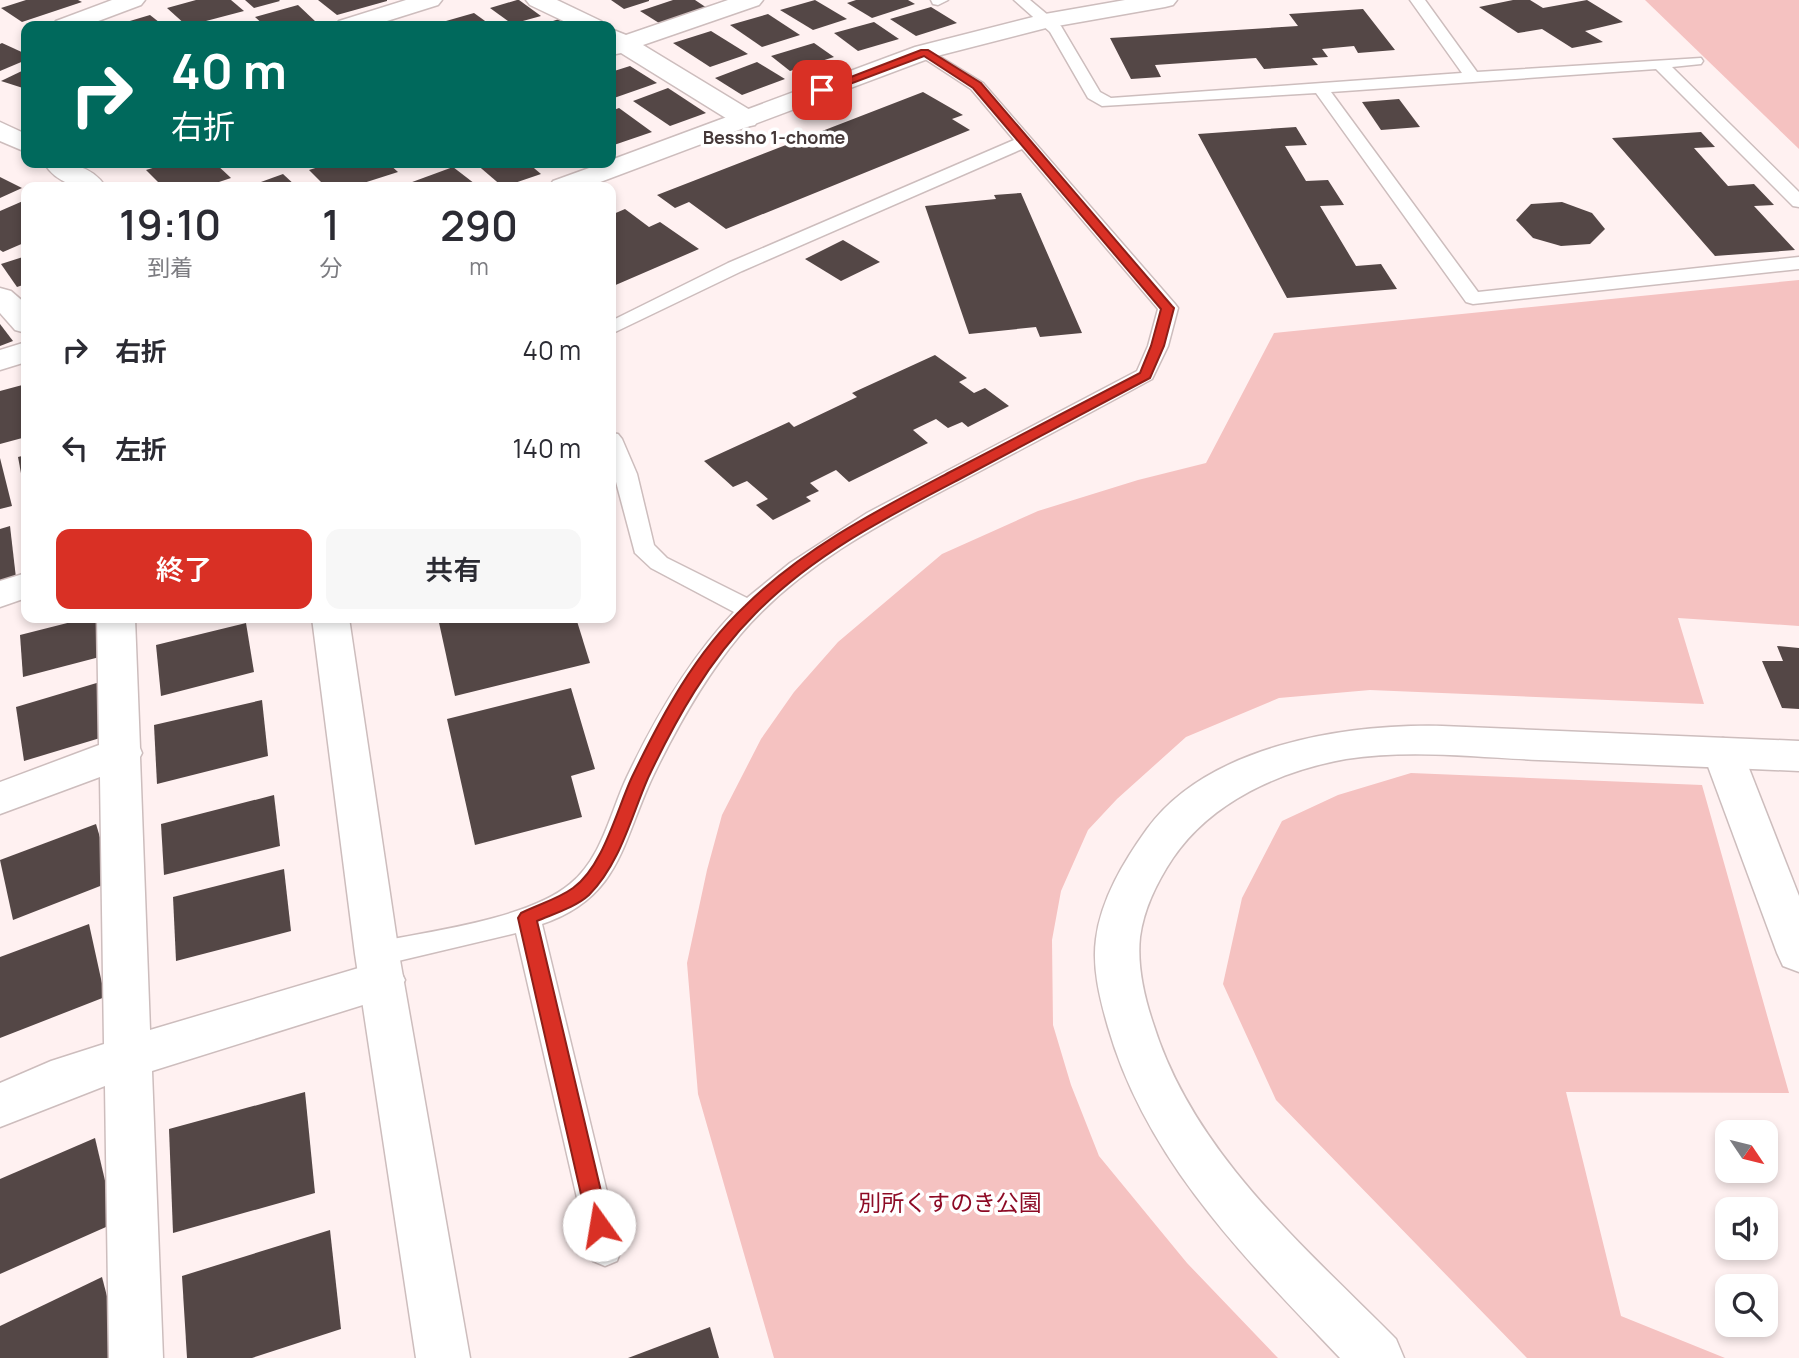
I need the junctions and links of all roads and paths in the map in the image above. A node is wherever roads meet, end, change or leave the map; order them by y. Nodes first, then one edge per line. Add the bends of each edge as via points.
1 (133, 0) edge
2 (430, 0) edge
3 (538, 0) edge
4 (751, 0) edge
5 (1021, 0) edge
6 (1165, 0) edge
7 (1417, 0) edge
8 (77, 21) edge
9 (363, 21) edge
10 (582, 21) edge
11 (1045, 21) junction
12 (616, 42) edge
13 (616, 43) edge
14 (925, 52) junction
15 (1695, 61) dead end
16 (1661, 65) junction
17 (1473, 78) junction
18 (1320, 88) junction
19 (746, 120) junction
20 (0, 130) edge
21 (21, 141) edge
22 (1023, 142) junction
23 (64, 168) edge
24 (615, 168) edge
25 (616, 168) edge
26 (85, 182) edge
27 (577, 182) edge
28 (1799, 202) edge
29 (1799, 263) edge
30 (0, 297) edge
31 (21, 315) edge
32 (616, 326) edge
33 (21, 353) edge
34 (0, 361) edge
35 (616, 451) edge
36 (21, 587) edge
37 (0, 594) edge
38 (750, 610) junction
39 (116, 623) edge
40 (331, 623) edge
41 (122, 753) junction
42 (1723, 753) junction
43 (1799, 756) edge
44 (0, 799) edge
45 (527, 918) junction
46 (1799, 953) edge
47 (379, 967) junction
48 (128, 1058) junction
49 (0, 1105) edge
50 (605, 1250) dead end
51 (136, 1358) edge
52 (443, 1358) edge
53 (1377, 1358) edge

1 - 8 street
2 - 9 street
3 - 10 street
4 - 12 street
5 - 11 lane
6 - 11 street
7 - 17 lane
11 - 14 street
11 - 18 lane via 1068,47 1094,95 1108,103
13 - 19 street
14 - 19 street
14 - 22 lane via 977,86
15 - 16 lane
16 - 17 lane
16 - 28 lane
17 - 18 lane
18 - 29 lane via 1473,298
19 - 25 street
20 - 21 street
22 - 32 lane via 735,267
22 - 38 lane via 1168,308 1145,375 858,526 798,567
23 - 26 street
24 - 27 street
30 - 31 street
33 - 34 street
35 - 38 lane via 643,548 659,563
36 - 37 street
38 - 45 lane via 712,652 682,696 593,879 579,893
39 - 41 street
40 - 47 street
41 - 44 street
41 - 48 street
42 - 43 street
42 - 46 street
42 - 53 street via 1436,740 1349,744 1262,767 1214,790 1174,824 1135,883 1118,936 1118,961 1131,1034 1170,1122 1247,1222
45 - 47 lane
45 - 50 lane
47 - 48 street
47 - 52 street
48 - 49 street via 68,1076
48 - 51 street

